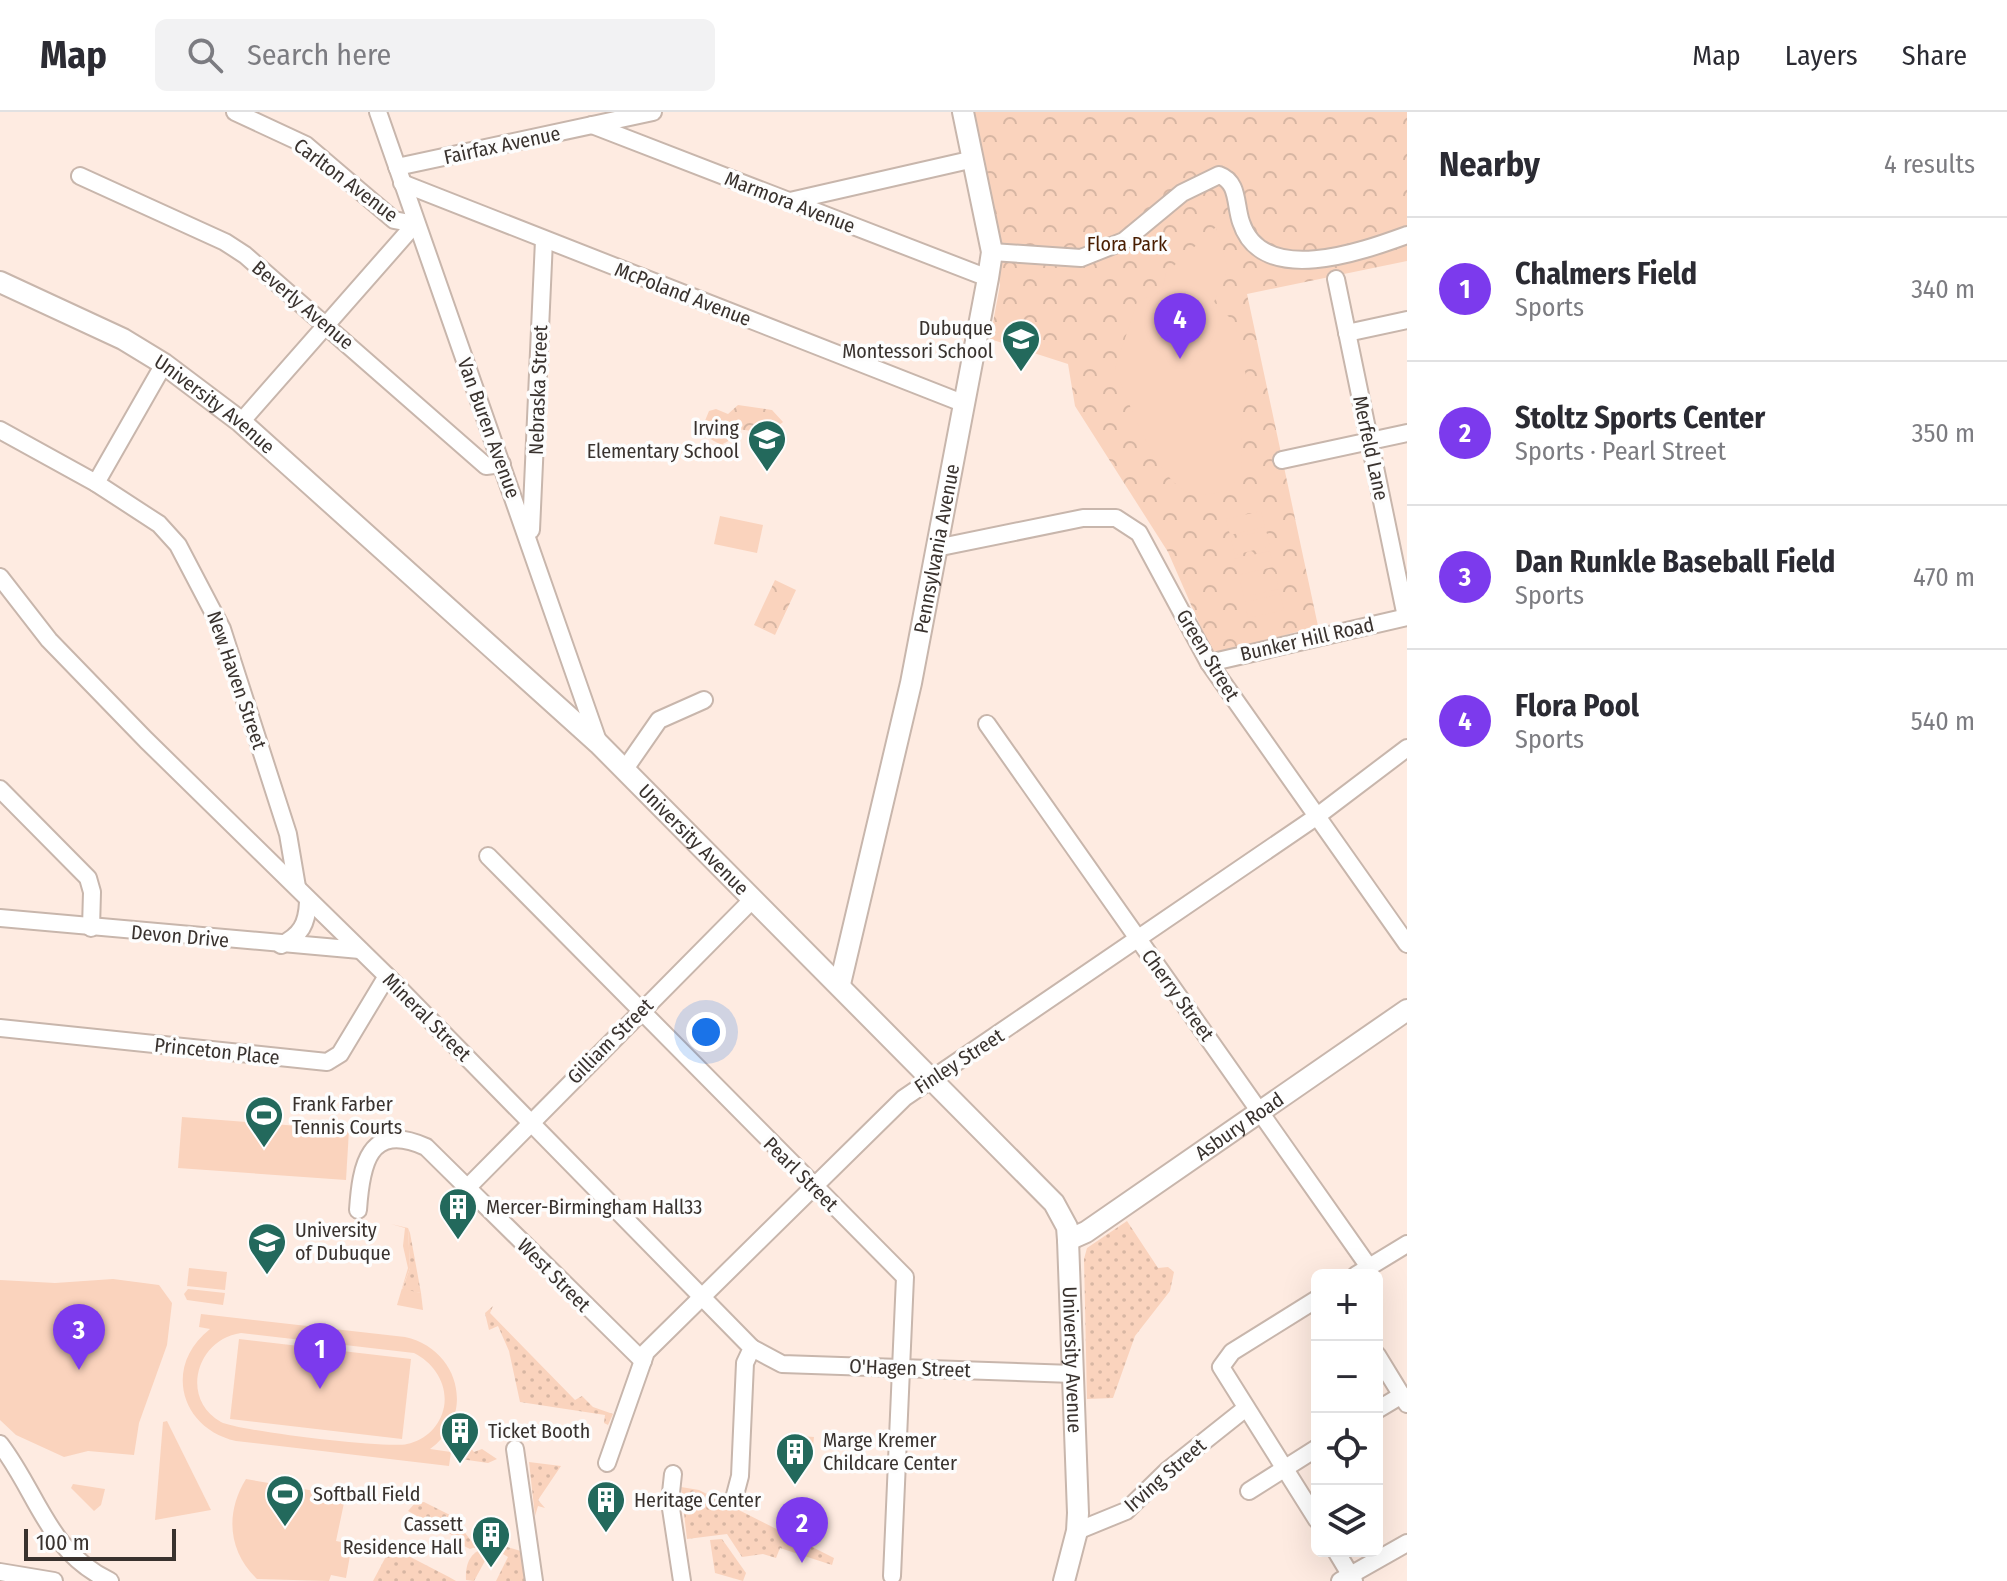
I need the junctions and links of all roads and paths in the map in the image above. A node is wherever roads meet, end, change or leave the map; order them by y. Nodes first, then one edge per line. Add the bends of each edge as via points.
1 (235, 112) edge
2 (378, 112) edge
3 (653, 112) edge
4 (963, 112) edge
5 (592, 125) junction
6 (974, 159) junction
7 (400, 175) junction
8 (80, 176) dead end
9 (788, 202) junction
10 (415, 224) junction
11 (1407, 235) edge
12 (544, 240) junction
13 (992, 252) junction
14 (988, 278) junction
15 (1336, 279) dead end
16 (0, 282) edge
17 (1407, 320) edge
18 (326, 323) junction
19 (1347, 333) junction
20 (164, 364) junction
21 (965, 404) junction
22 (241, 422) junction
23 (0, 430) edge
24 (1407, 433) edge
25 (1369, 441) junction
26 (1282, 460) dead end
27 (502, 464) junction
28 (96, 483) junction
29 (531, 540) junction
30 (936, 548) junction
31 (0, 577) edge
32 (1407, 617) edge
33 (1209, 663) junction
34 (704, 700) dead end
35 (987, 724) dead end
36 (599, 744) junction
37 (1407, 748) edge
38 (625, 769) junction
39 (0, 789) edge
40 (1316, 817) junction
41 (488, 856) dead end
42 (297, 887) junction
43 (753, 899) junction
44 (308, 902) junction
45 (0, 918) edge
46 (91, 928) junction
47 (1137, 939) junction
48 (1407, 944) edge
49 (280, 946) junction
50 (360, 950) junction
51 (387, 976) junction
52 (840, 984) junction
53 (1407, 1010) edge
54 (639, 1011) junction
55 (0, 1028) edge
56 (935, 1080) junction
57 (1258, 1111) junction
58 (530, 1121) junction
59 (469, 1186) junction
60 (812, 1186) junction
61 (358, 1210) dead end
62 (1068, 1240) junction
63 (1407, 1244) edge
64 (1361, 1269) edge
65 (1365, 1269) edge
66 (704, 1298) junction
67 (1311, 1303) edge
68 (752, 1348) junction
69 (643, 1361) junction
70 (1383, 1365) edge
71 (901, 1367) junction
72 (1073, 1374) junction
73 (1404, 1399) edge
74 (1246, 1408) junction
75 (1383, 1408) edge
76 (0, 1444) edge
77 (515, 1449) dead end
78 (1311, 1452) edge
79 (607, 1463) dead end
80 (1286, 1468) junction
81 (673, 1474) dead end
82 (1249, 1491) dead end
83 (735, 1495) dead end
84 (1311, 1510) edge
85 (1077, 1531) junction
86 (1407, 1543) edge
87 (1339, 1557) edge
88 (0, 1572) edge
89 (892, 1576) dead end
90 (1348, 1579) edge
91 (54, 1581) edge
92 (110, 1581) edge
93 (534, 1581) edge
94 (682, 1581) edge
95 (1064, 1581) edge

1 - 10 street, Carlton Avenue via 306,145 394,220
2 - 7 street, Van Buren Avenue
3 - 5 street, Fairfax Avenue
4 - 6 main road, Pennsylvania Avenue
5 - 7 street, Fairfax Avenue
5 - 9 street, Marmora Avenue
6 - 9 street
6 - 13 main road, Pennsylvania Avenue
7 - 10 street, Van Buren Avenue
7 - 12 street, McPoland Avenue
8 - 18 street, Beverly Avenue via 225,242
9 - 14 street, Marmora Avenue
10 - 18 street
10 - 27 street, Van Buren Avenue
11 - 13 street via 1328,257 1279,258 1253,244 1241,223 1232,184 1213,175 1161,208 1124,241 1081,258
12 - 21 street, McPoland Avenue
12 - 29 street, Nebraska Street
13 - 14 main road, Pennsylvania Avenue
14 - 21 main road, Pennsylvania Avenue
15 - 19 street, Merfeld Lane
16 - 20 main road, University Avenue via 83,317
17 - 19 street
18 - 22 street
18 - 27 street, Beverly Avenue via 486,466
19 - 25 street, Merfeld Lane
20 - 22 main road, University Avenue
20 - 28 street
21 - 30 main road, Pennsylvania Avenue
22 - 36 main road, University Avenue
23 - 28 street, New Haven Street
24 - 25 street
25 - 26 street
25 - 32 street, Merfeld Lane
27 - 29 street, Van Buren Avenue
28 - 42 street, New Haven Street via 159,524 204,589 284,820
29 - 36 street, Van Buren Avenue
30 - 33 street, Green Street via 1083,518 1116,518 1139,533
30 - 52 main road, Pennsylvania Avenue via 911,683
31 - 42 street, Mineral Street via 70,662
32 - 33 street, Bunker Hill Road
33 - 40 street, Green Street
34 - 38 street via 659,720
35 - 47 street, Cherry Street
36 - 38 main road, University Avenue
37 - 40 street, Finley Street
38 - 43 main road, University Avenue
39 - 46 street via 88,878
40 - 47 street, Finley Street
40 - 48 street, Green Street
41 - 54 street, Pearl Street
42 - 44 street, Mineral Street
43 - 52 main road, University Avenue
43 - 54 street, Gilliam Street
44 - 49 street via 304,926
44 - 50 street, Mineral Street
45 - 46 street, Devon Drive
46 - 49 street, Devon Drive
47 - 56 street, Finley Street
47 - 57 street, Cherry Street
49 - 50 street, Devon Drive
50 - 51 street, Mineral Street
51 - 55 street, Princeton Place via 340,1054 327,1062
51 - 58 street, Mineral Street
52 - 56 main road, University Avenue
53 - 57 main road, Asbury Road
54 - 58 street, Gilliam Street
54 - 60 street, Pearl Street
56 - 60 street, Finley Street via 904,1098
56 - 62 main road, University Avenue via 1054,1203
57 - 62 main road, Asbury Road
57 - 64 street, Cherry Street
58 - 59 street, Gilliam Street
58 - 66 street, Mineral Street
59 - 61 street, West Street via 426,1147 391,1140 363,1162
59 - 69 street, West Street
60 - 66 street, Finley Street
60 - 71 street, Pearl Street via 905,1277
62 - 72 main road, University Avenue
63 - 65 street
66 - 68 street, Mineral Street
66 - 69 street, Finley Street via 646,1352
67 - 74 street via 1222,1361 1223,1373
68 - 71 street, O'Hagen Street via 782,1364
68 - 83 street via 745,1363
69 - 79 street, Finley Street
70 - 73 street
71 - 72 street, O'Hagen Street
71 - 89 street, Pearl Street
72 - 85 main road, University Avenue
73 - 75 street
74 - 80 street
74 - 85 street, Irving Street via 1126,1511
76 - 92 street via 61,1545
77 - 93 street
78 - 80 street
80 - 82 street
80 - 84 street
81 - 94 street via 670,1502
85 - 95 main road, University Avenue
86 - 90 street
87 - 90 street
88 - 91 street

